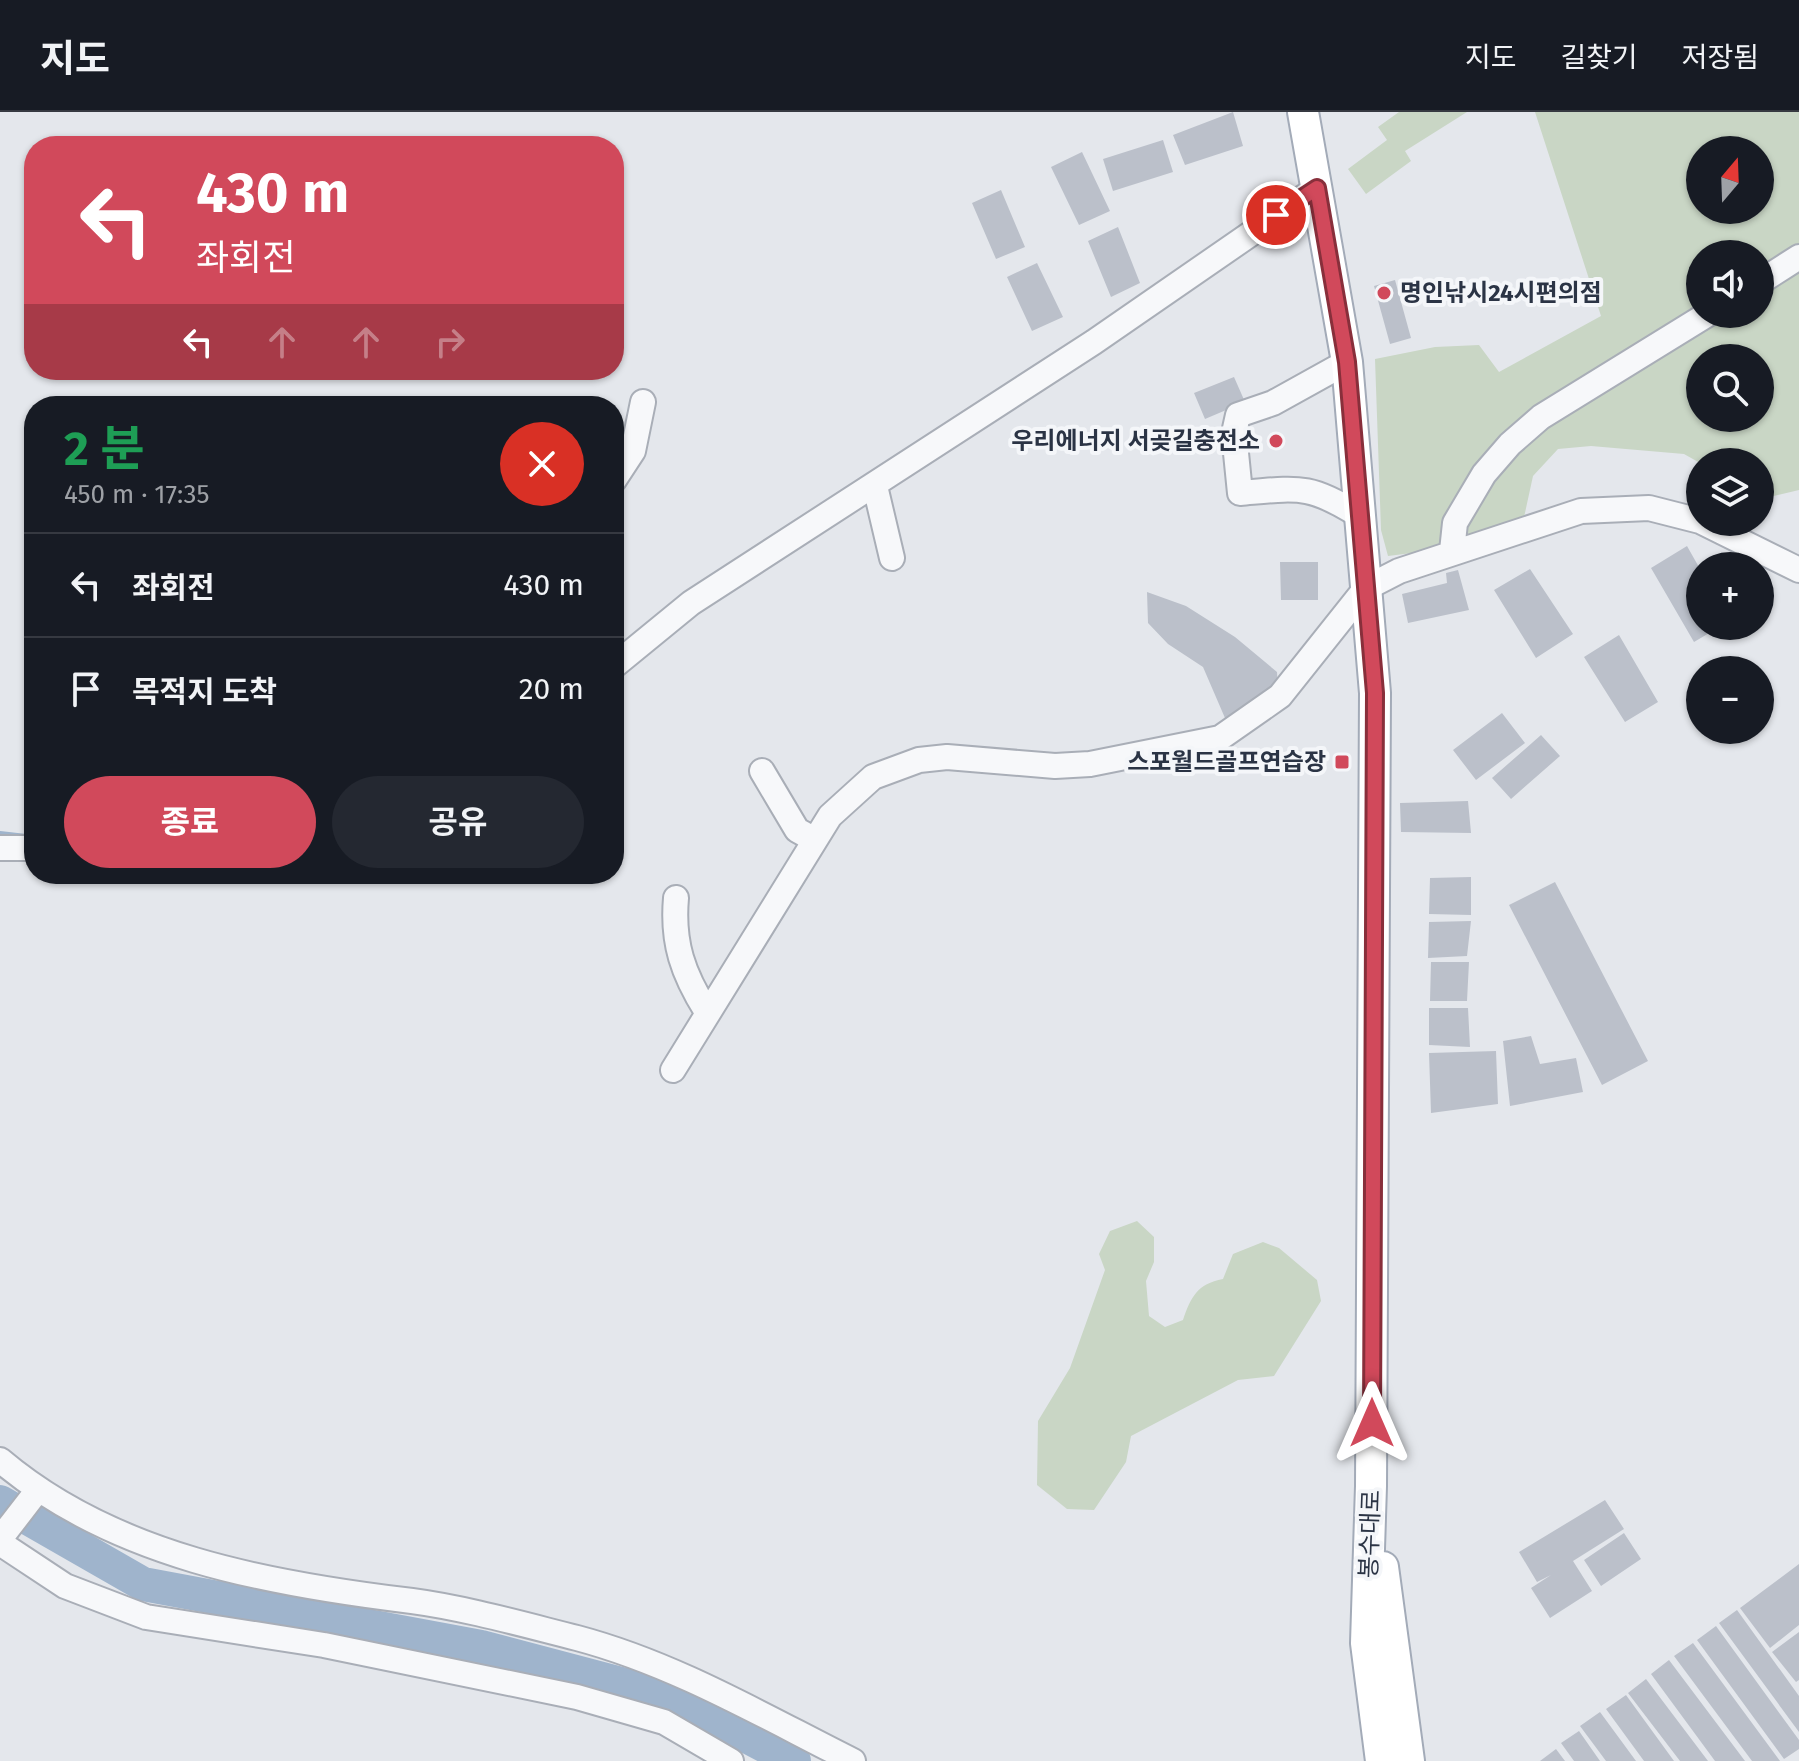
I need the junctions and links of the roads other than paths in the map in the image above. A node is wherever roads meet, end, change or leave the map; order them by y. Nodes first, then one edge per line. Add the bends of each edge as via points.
1 (1305, 113) edge
2 (1317, 188) junction
3 (1799, 257) edge
4 (1774, 273) edge
5 (1686, 328) edge
6 (1347, 362) junction
7 (643, 402) dead end
8 (624, 465) edge
9 (875, 486) junction
10 (1360, 516) junction
11 (1686, 518) edge
12 (1730, 536) edge
13 (1452, 551) junction
14 (892, 558) dead end
15 (1799, 570) edge
16 (1366, 588) junction
17 (624, 658) edge
18 (762, 771) dead end
19 (815, 840) junction
20 (0, 848) edge
21 (24, 848) edge
22 (676, 898) dead end
23 (707, 1012) junction
24 (673, 1070) dead end
25 (0, 1460) edge
26 (1371, 1486) junction
27 (36, 1491) junction
28 (0, 1541) edge
29 (731, 1761) edge
30 (853, 1761) edge
31 (1381, 1761) edge
32 (1409, 1761) edge

1 - 2 main road, 봉수대로
2 - 6 main road, 봉수대로
2 - 9 street
3 - 4 street
5 - 13 street via 1541,417 1510,444 1484,474 1455,523
6 - 10 main road, 봉수대로
6 - 10 street via 1273,403 1238,415 1234,433 1240,493 1301,487 1325,494
7 - 8 street via 633,451
9 - 14 street
9 - 17 street via 691,603
10 - 16 main road, 봉수대로
11 - 13 street via 1649,508 1581,511
12 - 15 street
13 - 16 street
16 - 19 street via 1280,696 1220,738 1090,764 919,760 873,777 830,816
16 - 26 main road, 봉수대로 via 1375,693
18 - 19 street via 797,830
19 - 23 street
20 - 21 street
22 - 23 street via 673,930 681,961
23 - 24 street
25 - 27 street
26 - 31 main road, 봉수대로 via 1366,1643
26 - 32 main road
27 - 28 street
27 - 30 street via 113,1530 205,1563 331,1592 413,1601 651,1662
28 - 29 street via 65,1586 146,1617 324,1645 577,1697 664,1722

